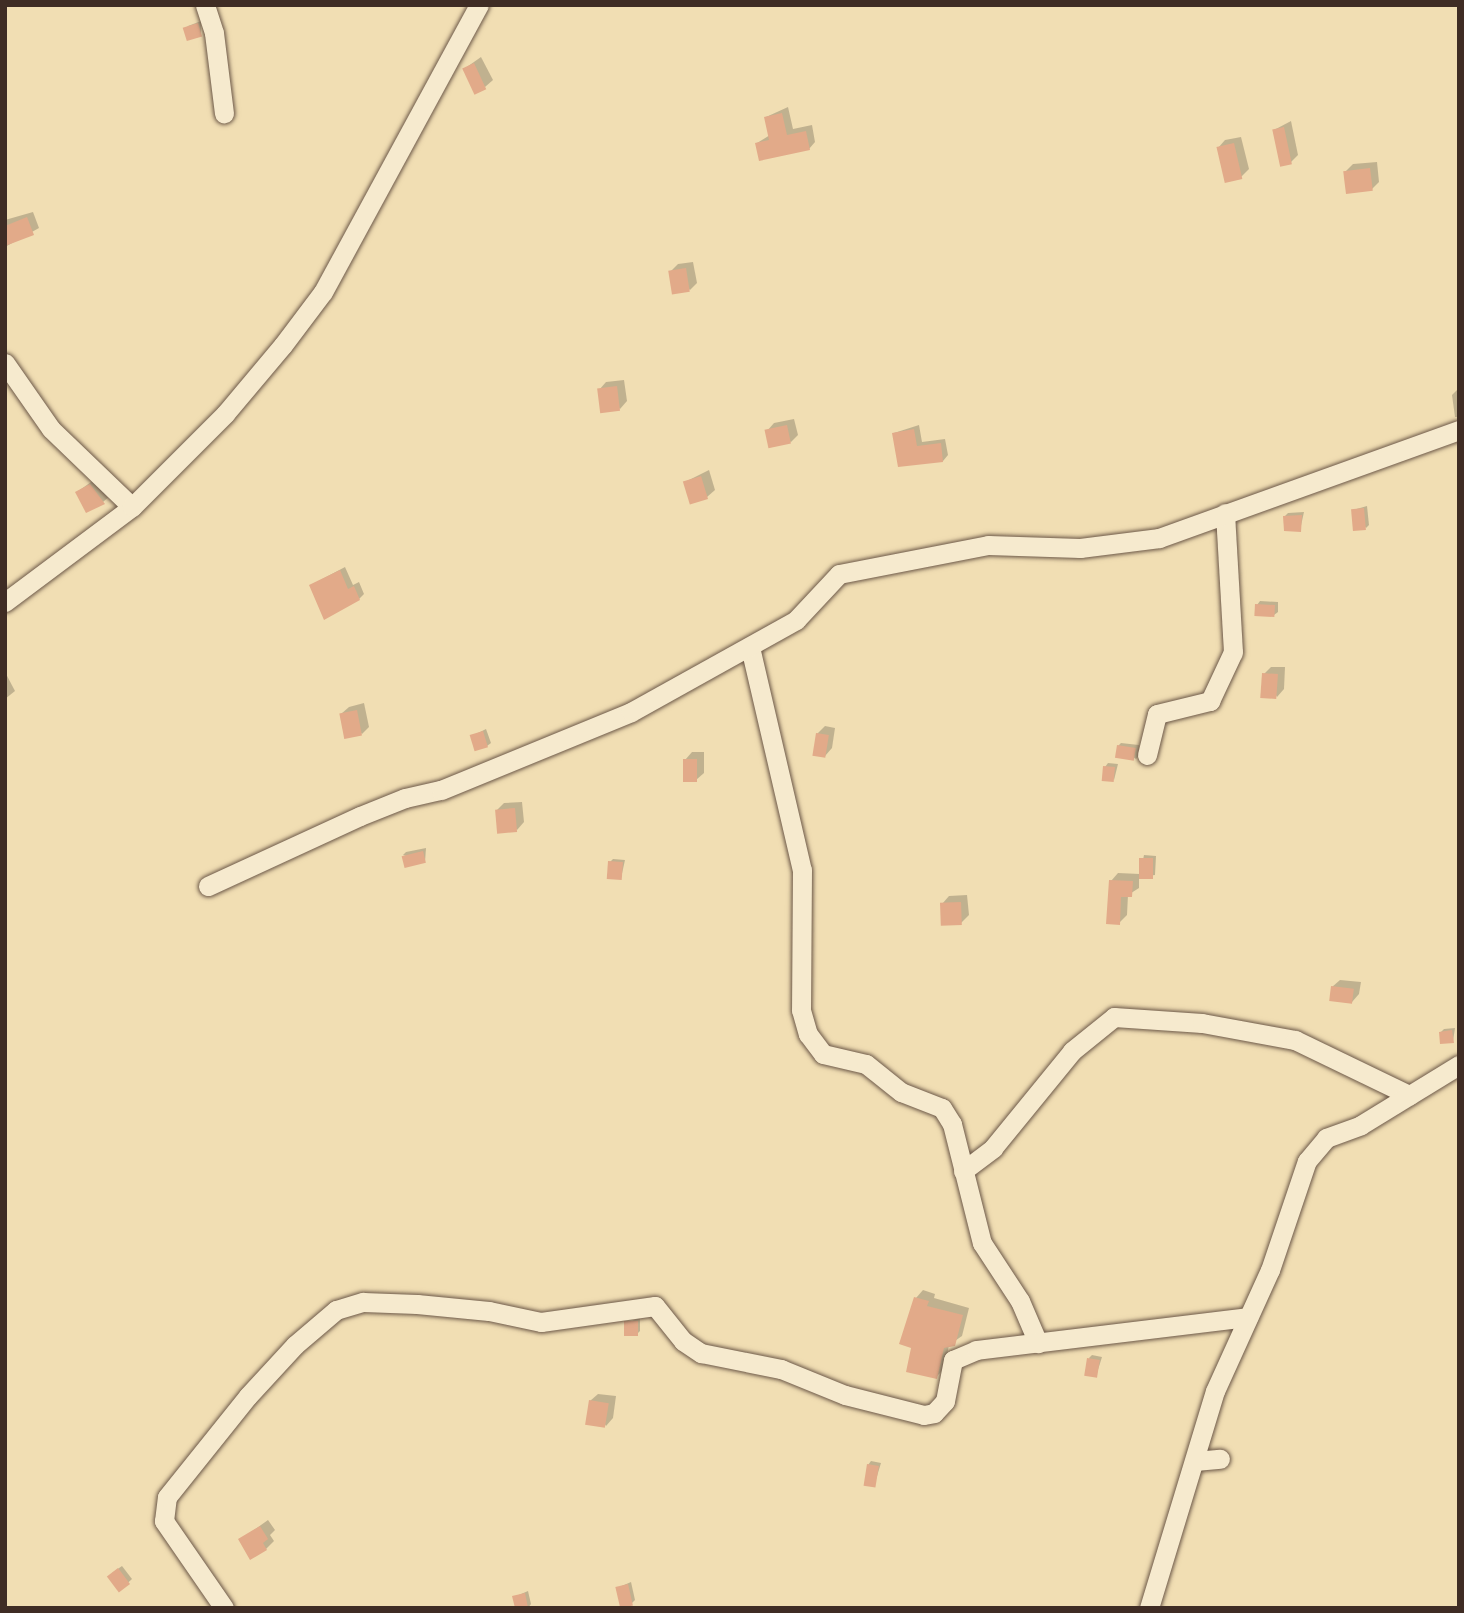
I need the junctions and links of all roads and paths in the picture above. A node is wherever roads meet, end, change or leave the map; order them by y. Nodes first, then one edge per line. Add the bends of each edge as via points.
1 (205, 5) edge
2 (479, 5) edge
3 (224, 113) dead end
4 (5, 363) edge
5 (1459, 430) edge
6 (132, 507) junction
7 (1225, 513) junction
8 (5, 602) edge
9 (750, 647) junction
10 (1147, 754) dead end
11 (208, 887) dead end
12 (1459, 1065) edge
13 (1409, 1095) junction
14 (963, 1171) junction
15 (1248, 1317) junction
16 (1038, 1343) junction
17 (1220, 1459) dead end
18 (1195, 1461) junction
19 (224, 1608) edge
20 (1149, 1608) edge

1 - 3 street via 214,33
2 - 6 street via 323,292 225,414
4 - 6 street via 51,429
5 - 7 street
6 - 8 street
7 - 9 street via 1159,538 1080,548 988,545 839,574 796,620
7 - 10 street via 1233,652 1210,701 1157,714
9 - 11 street via 631,712 441,790 360,816
9 - 14 street via 802,870 801,1010 808,1034 822,1054 866,1064 901,1092 942,1108 952,1124
12 - 13 street
13 - 14 street via 1295,1040 1202,1023 1114,1017 1072,1051 993,1148
13 - 15 street via 1361,1125 1325,1138 1315,1148
14 - 16 street via 982,1243 1020,1301
15 - 16 street
15 - 18 street via 1215,1391
16 - 19 street via 976,1350 955,1358 945,1401 934,1413 924,1415 845,1395 781,1369 701,1353 683,1341 655,1306 541,1322 417,1304 363,1302 336,1310 295,1345 248,1396 167,1497 164,1521
17 - 18 street
18 - 20 street

